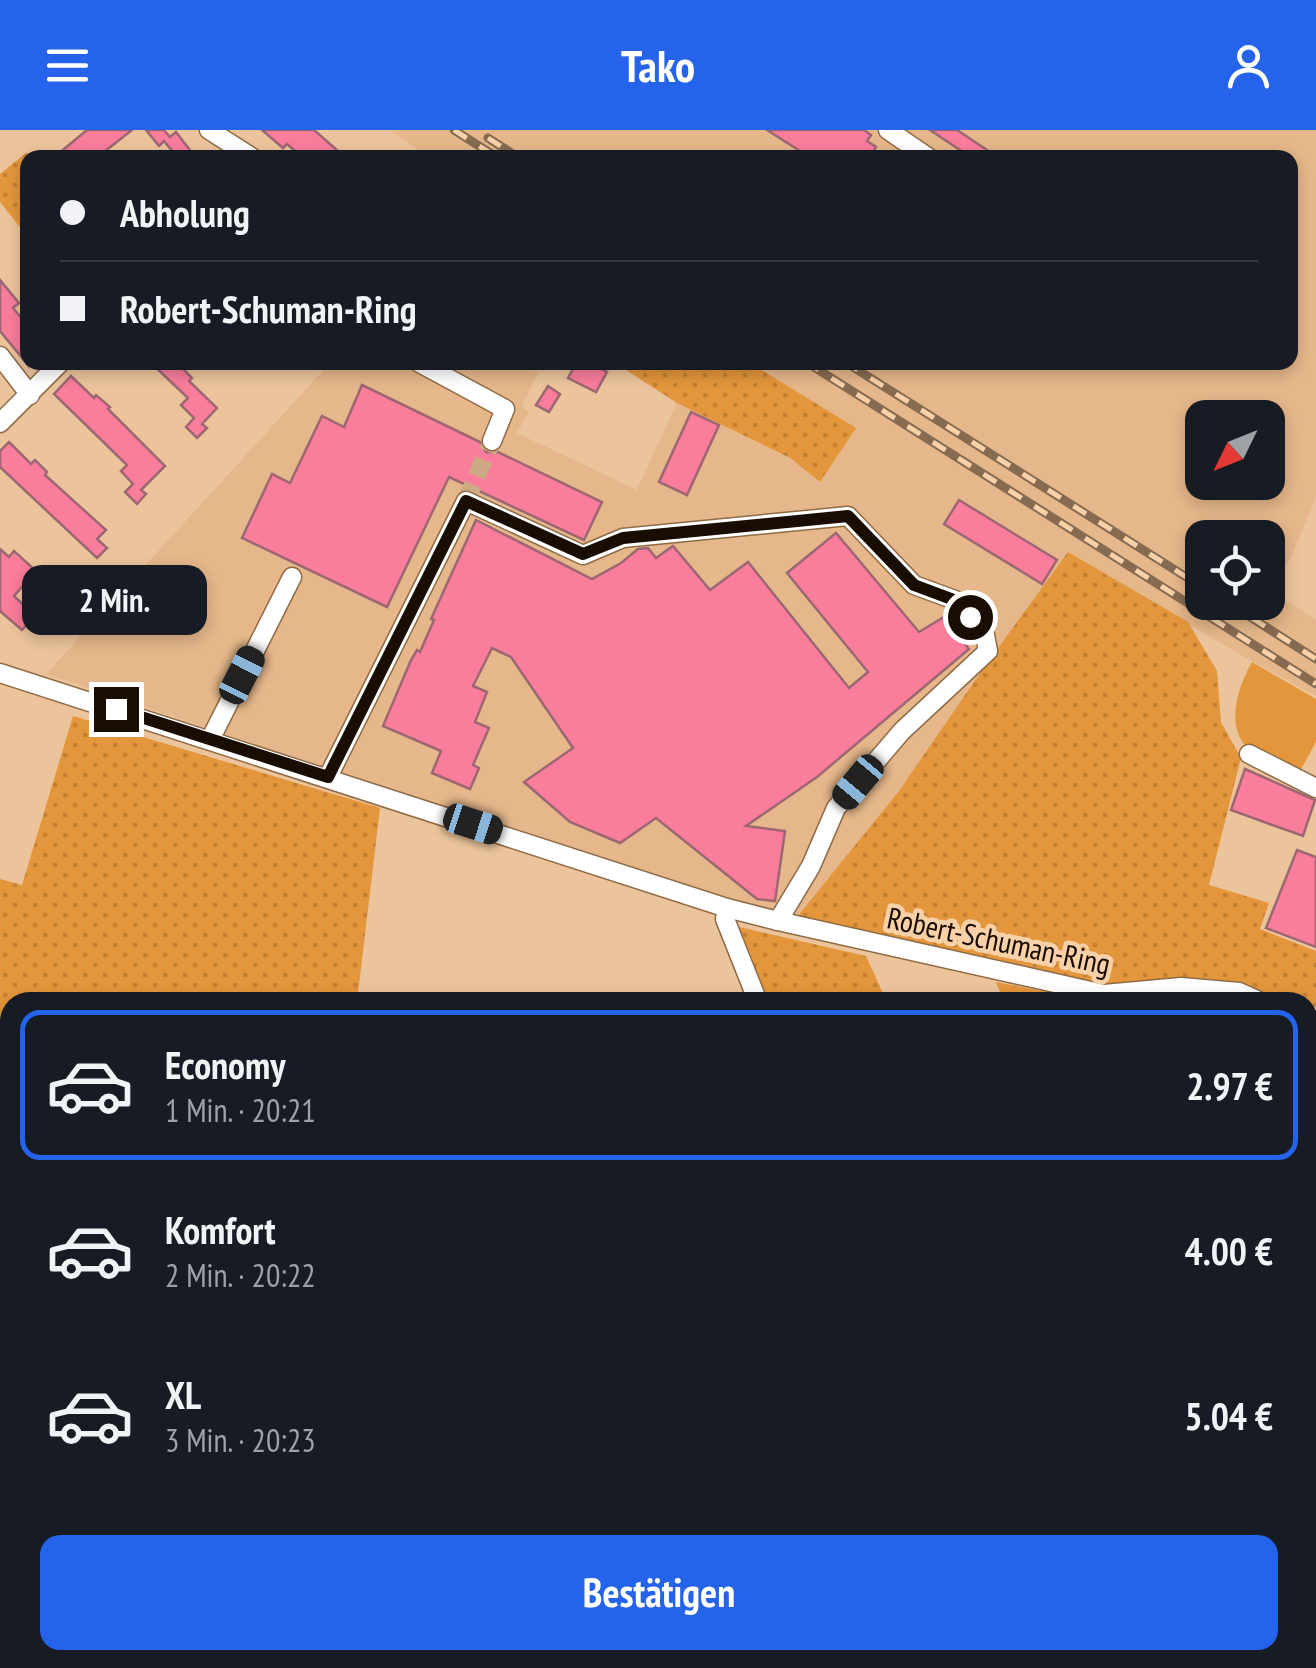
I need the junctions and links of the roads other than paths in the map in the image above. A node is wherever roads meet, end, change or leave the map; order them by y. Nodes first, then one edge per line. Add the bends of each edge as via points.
1 (209, 130) edge
2 (888, 130) edge
3 (240, 150) edge
4 (917, 150) edge
5 (0, 356) edge
6 (53, 370) edge
7 (433, 370) edge
8 (30, 395) junction
9 (0, 423) edge
10 (492, 441) tunnel mouth
11 (292, 578) dead end
12 (0, 672) edge
13 (210, 740) junction
14 (1248, 754) dead end
15 (328, 777) junction
16 (1316, 788) edge
17 (727, 908) junction
18 (778, 921) junction
19 (754, 992) edge
20 (1095, 992) edge
21 (1129, 992) edge
22 (1239, 992) edge

1 - 3 street
2 - 4 street
5 - 8 street
6 - 8 street
7 - 10 street via 505,408
8 - 9 street
11 - 13 street
12 - 13 street, Robert-Schuman-Ring
13 - 15 street, Robert-Schuman-Ring
14 - 16 street
15 - 17 street, Robert-Schuman-Ring
15 - 18 street via 466,501 583,554 623,538 848,516 914,585 954,600 985,635 988,651 902,731 836,808
17 - 18 street, Robert-Schuman-Ring
17 - 19 street
18 - 20 street, Robert-Schuman-Ring
21 - 22 street, Robert-Schuman-Ring

